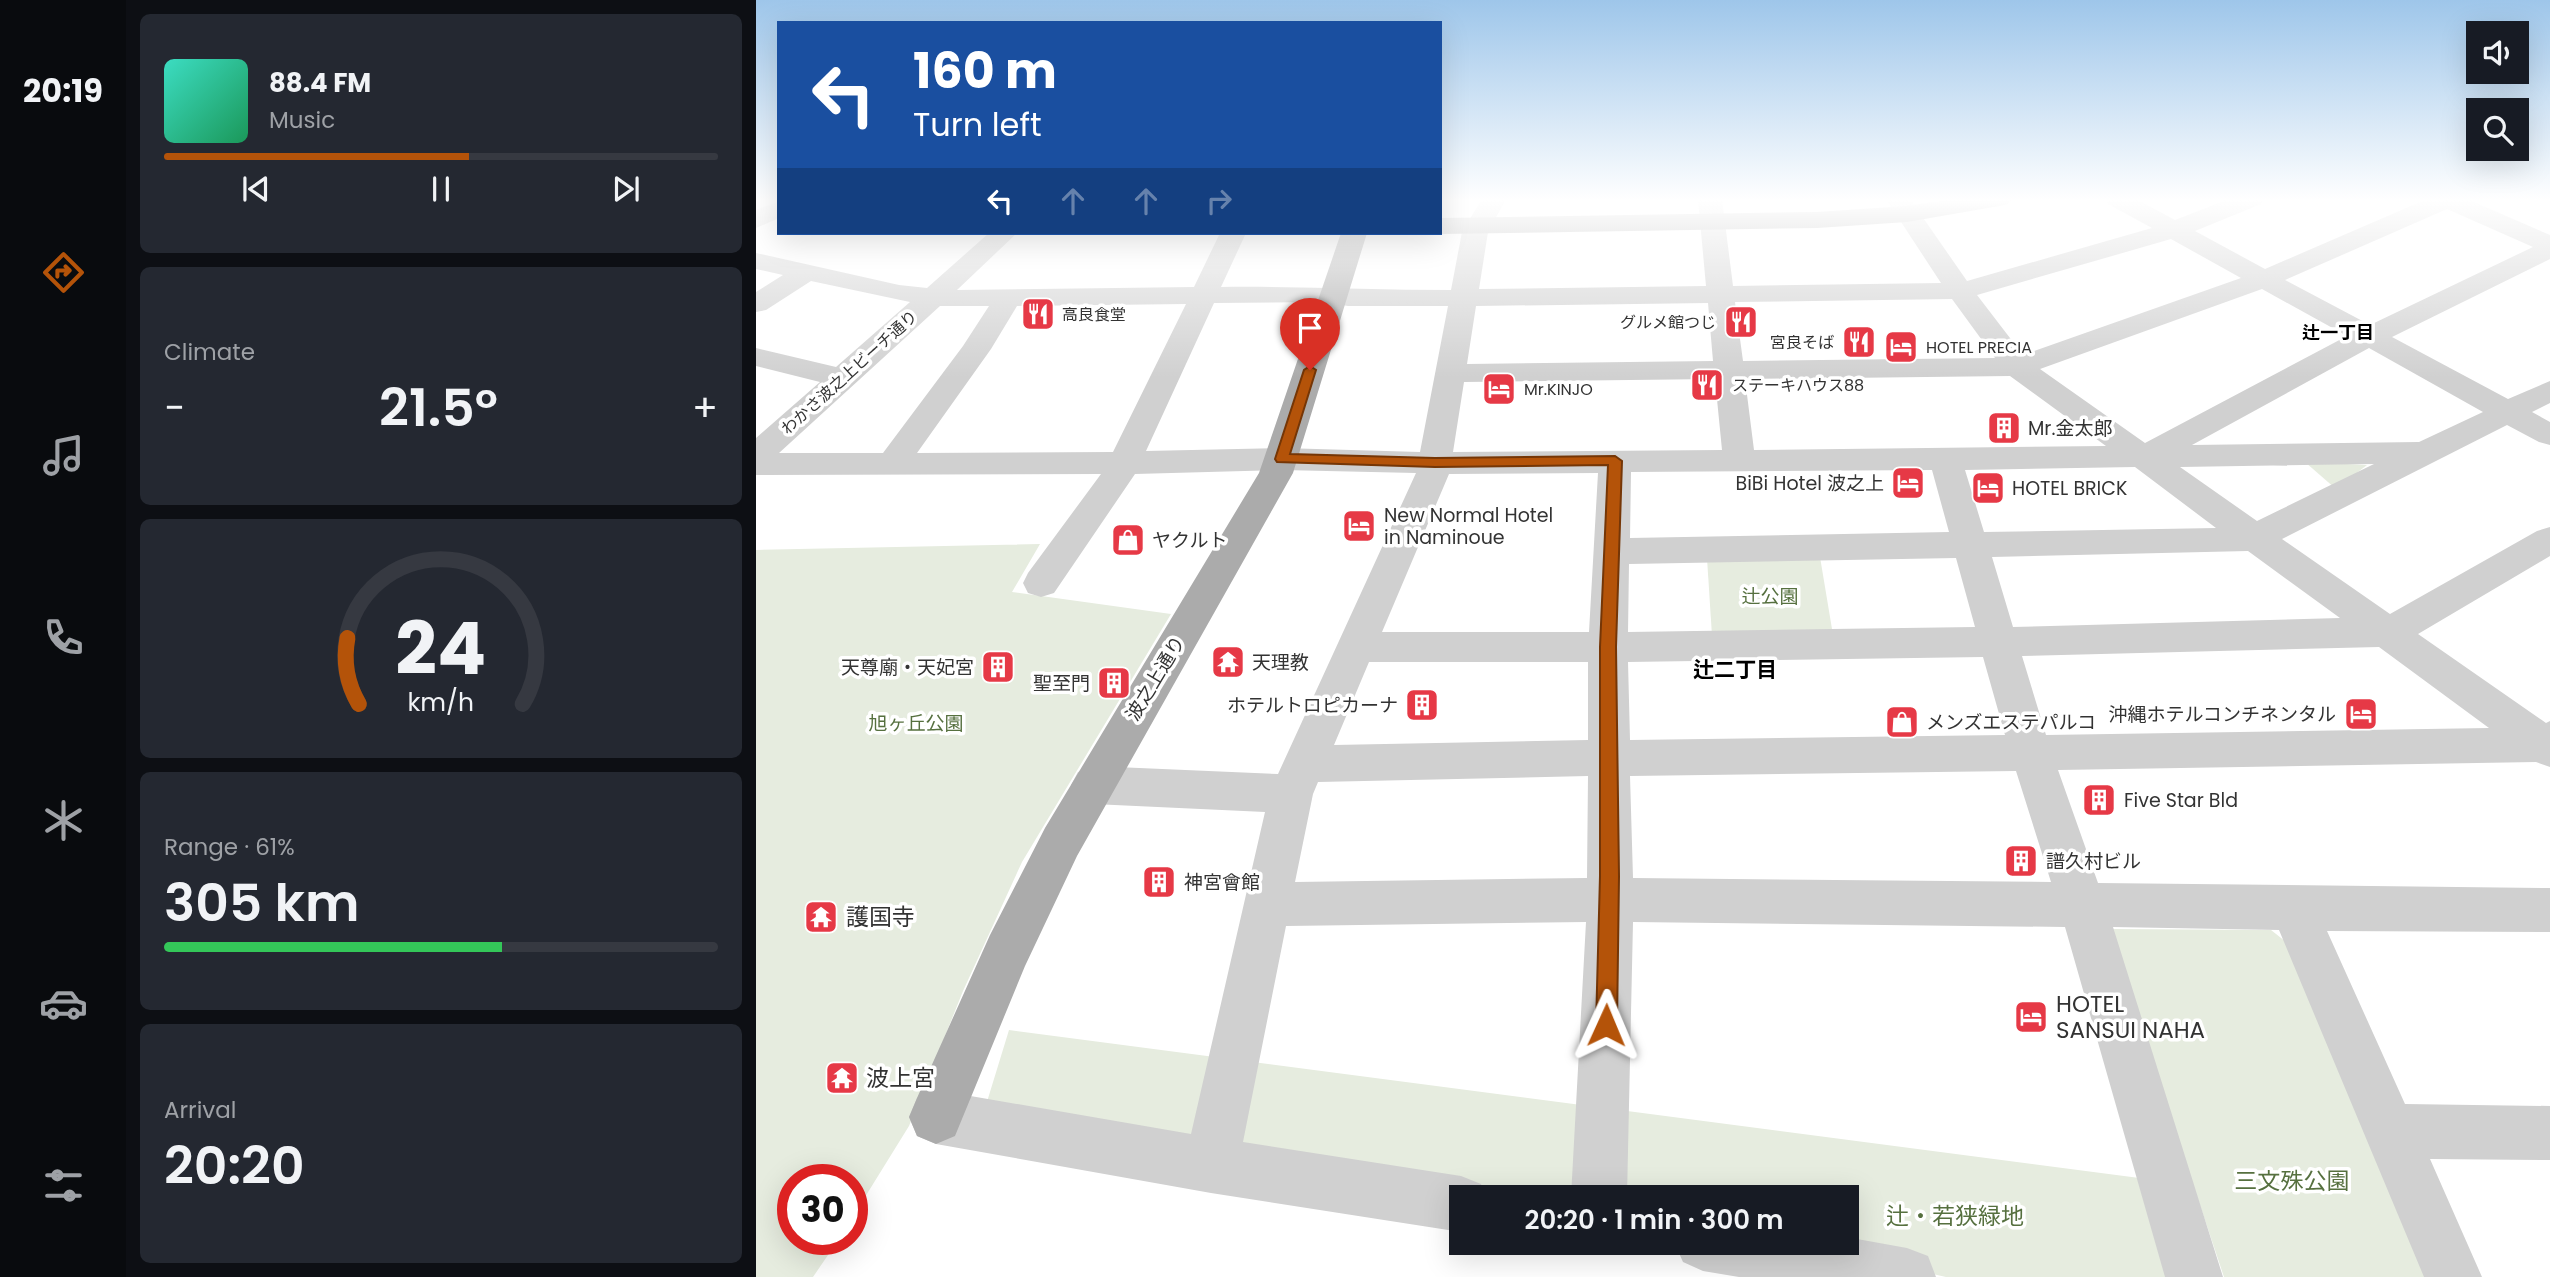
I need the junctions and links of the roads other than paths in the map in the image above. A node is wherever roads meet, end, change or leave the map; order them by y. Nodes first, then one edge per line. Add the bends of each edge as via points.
1 (975, 259) edge
2 (1221, 259) edge
3 (1346, 259) edge
4 (1471, 259) edge
5 (1716, 259) edge
6 (1938, 259) edge
7 (2074, 259) edge
8 (2227, 259) edge
9 (2311, 259) edge
10 (2527, 259) edge
11 (756, 261) edge
12 (805, 273) junction
13 (2264, 279) junction
14 (1960, 291) junction
15 (1204, 296) junction
16 (1334, 296) junction
17 (1720, 296) junction
18 (932, 297) junction
19 (1465, 298) junction
20 (1007, 299) junction
21 (756, 304) edge
22 (2370, 336) junction
23 (756, 357) edge
24 (2018, 367) junction
25 (1730, 370) junction
26 (1452, 373) junction
27 (842, 378) junction
28 (2550, 391) edge
29 (2508, 412) junction
30 (2550, 435) edge
31 (2428, 453) junction
32 (756, 456) edge
33 (2144, 457) junction
34 (1282, 459) junction
35 (1739, 459) junction
36 (1945, 459) junction
37 (1615, 461) junction
38 (1124, 463) junction
39 (1435, 463) junction
40 (756, 464) edge
41 (892, 464) junction
42 (2255, 537) junction
43 (2550, 540) edge
44 (1970, 546) junction
45 (1613, 551) junction
46 (1041, 583) dead end
47 (2390, 632) junction
48 (2000, 642) junction
49 (1356, 646) junction
50 (1608, 647) junction
51 (2548, 744) edge
52 (2031, 752) junction
53 (1610, 756) junction
54 (1297, 779) junction
55 (1093, 785) junction
56 (1609, 900) junction
57 (1268, 904) junction
58 (2082, 904) junction
59 (2550, 910) edge
60 (2294, 911) junction
61 (936, 1117) joint
62 (2392, 1131) junction
63 (2550, 1133) edge
64 (1211, 1165) junction
65 (1600, 1185) edge
66 (1449, 1201) edge
67 (1779, 1255) edge
68 (1907, 1277) edge
69 (2194, 1277) edge
70 (2453, 1277) edge

1 - 18 street, わかさ波之上ビーチ通り
2 - 15 street
3 - 16 main road, 波之上通り
4 - 19 street
5 - 17 street
6 - 14 street
7 - 14 street
8 - 13 street
9 - 13 street
10 - 22 street
11 - 12 street
12 - 18 street
12 - 21 street
13 - 22 street
13 - 24 street
14 - 17 street
14 - 24 street
15 - 16 street
15 - 20 street
15 - 38 street
16 - 19 street
16 - 34 main road, 波之上通り
17 - 19 street
17 - 25 street
18 - 20 street
18 - 27 street, わかさ波之上ビーチ通り
19 - 26 street
20 - 41 street
22 - 29 street
22 - 33 street
23 - 27 street
24 - 25 street
24 - 33 street
25 - 26 street
25 - 35 street
26 - 39 street
27 - 32 street, わかさ波之上ビーチ通り
28 - 29 street
29 - 30 street
29 - 31 street
31 - 33 street
31 - 42 street
33 - 36 street
33 - 42 street
34 - 38 street
34 - 39 street
34 - 55 main road, 波之上通り
35 - 36 street
35 - 37 street
36 - 44 street
37 - 39 street
37 - 45 street
38 - 41 street
38 - 46 street
39 - 49 street
40 - 41 street
42 - 44 street
42 - 47 street
43 - 47 street
44 - 45 street
44 - 48 street
45 - 50 street
47 - 48 street
47 - 51 street
48 - 50 street
48 - 52 street
49 - 50 street
49 - 54 street
50 - 53 street
51 - 52 street via 2262,752
52 - 53 street
52 - 58 street
53 - 54 street
53 - 56 street
54 - 55 street
54 - 57 street
55 - 61 main road, 波之上通り via 1033,896
56 - 57 street
56 - 58 street
56 - 65 street
57 - 64 street
58 - 60 street
58 - 69 street
59 - 60 street
60 - 62 street
61 - 64 street
62 - 63 street
62 - 70 street
64 - 66 street
67 - 68 street

